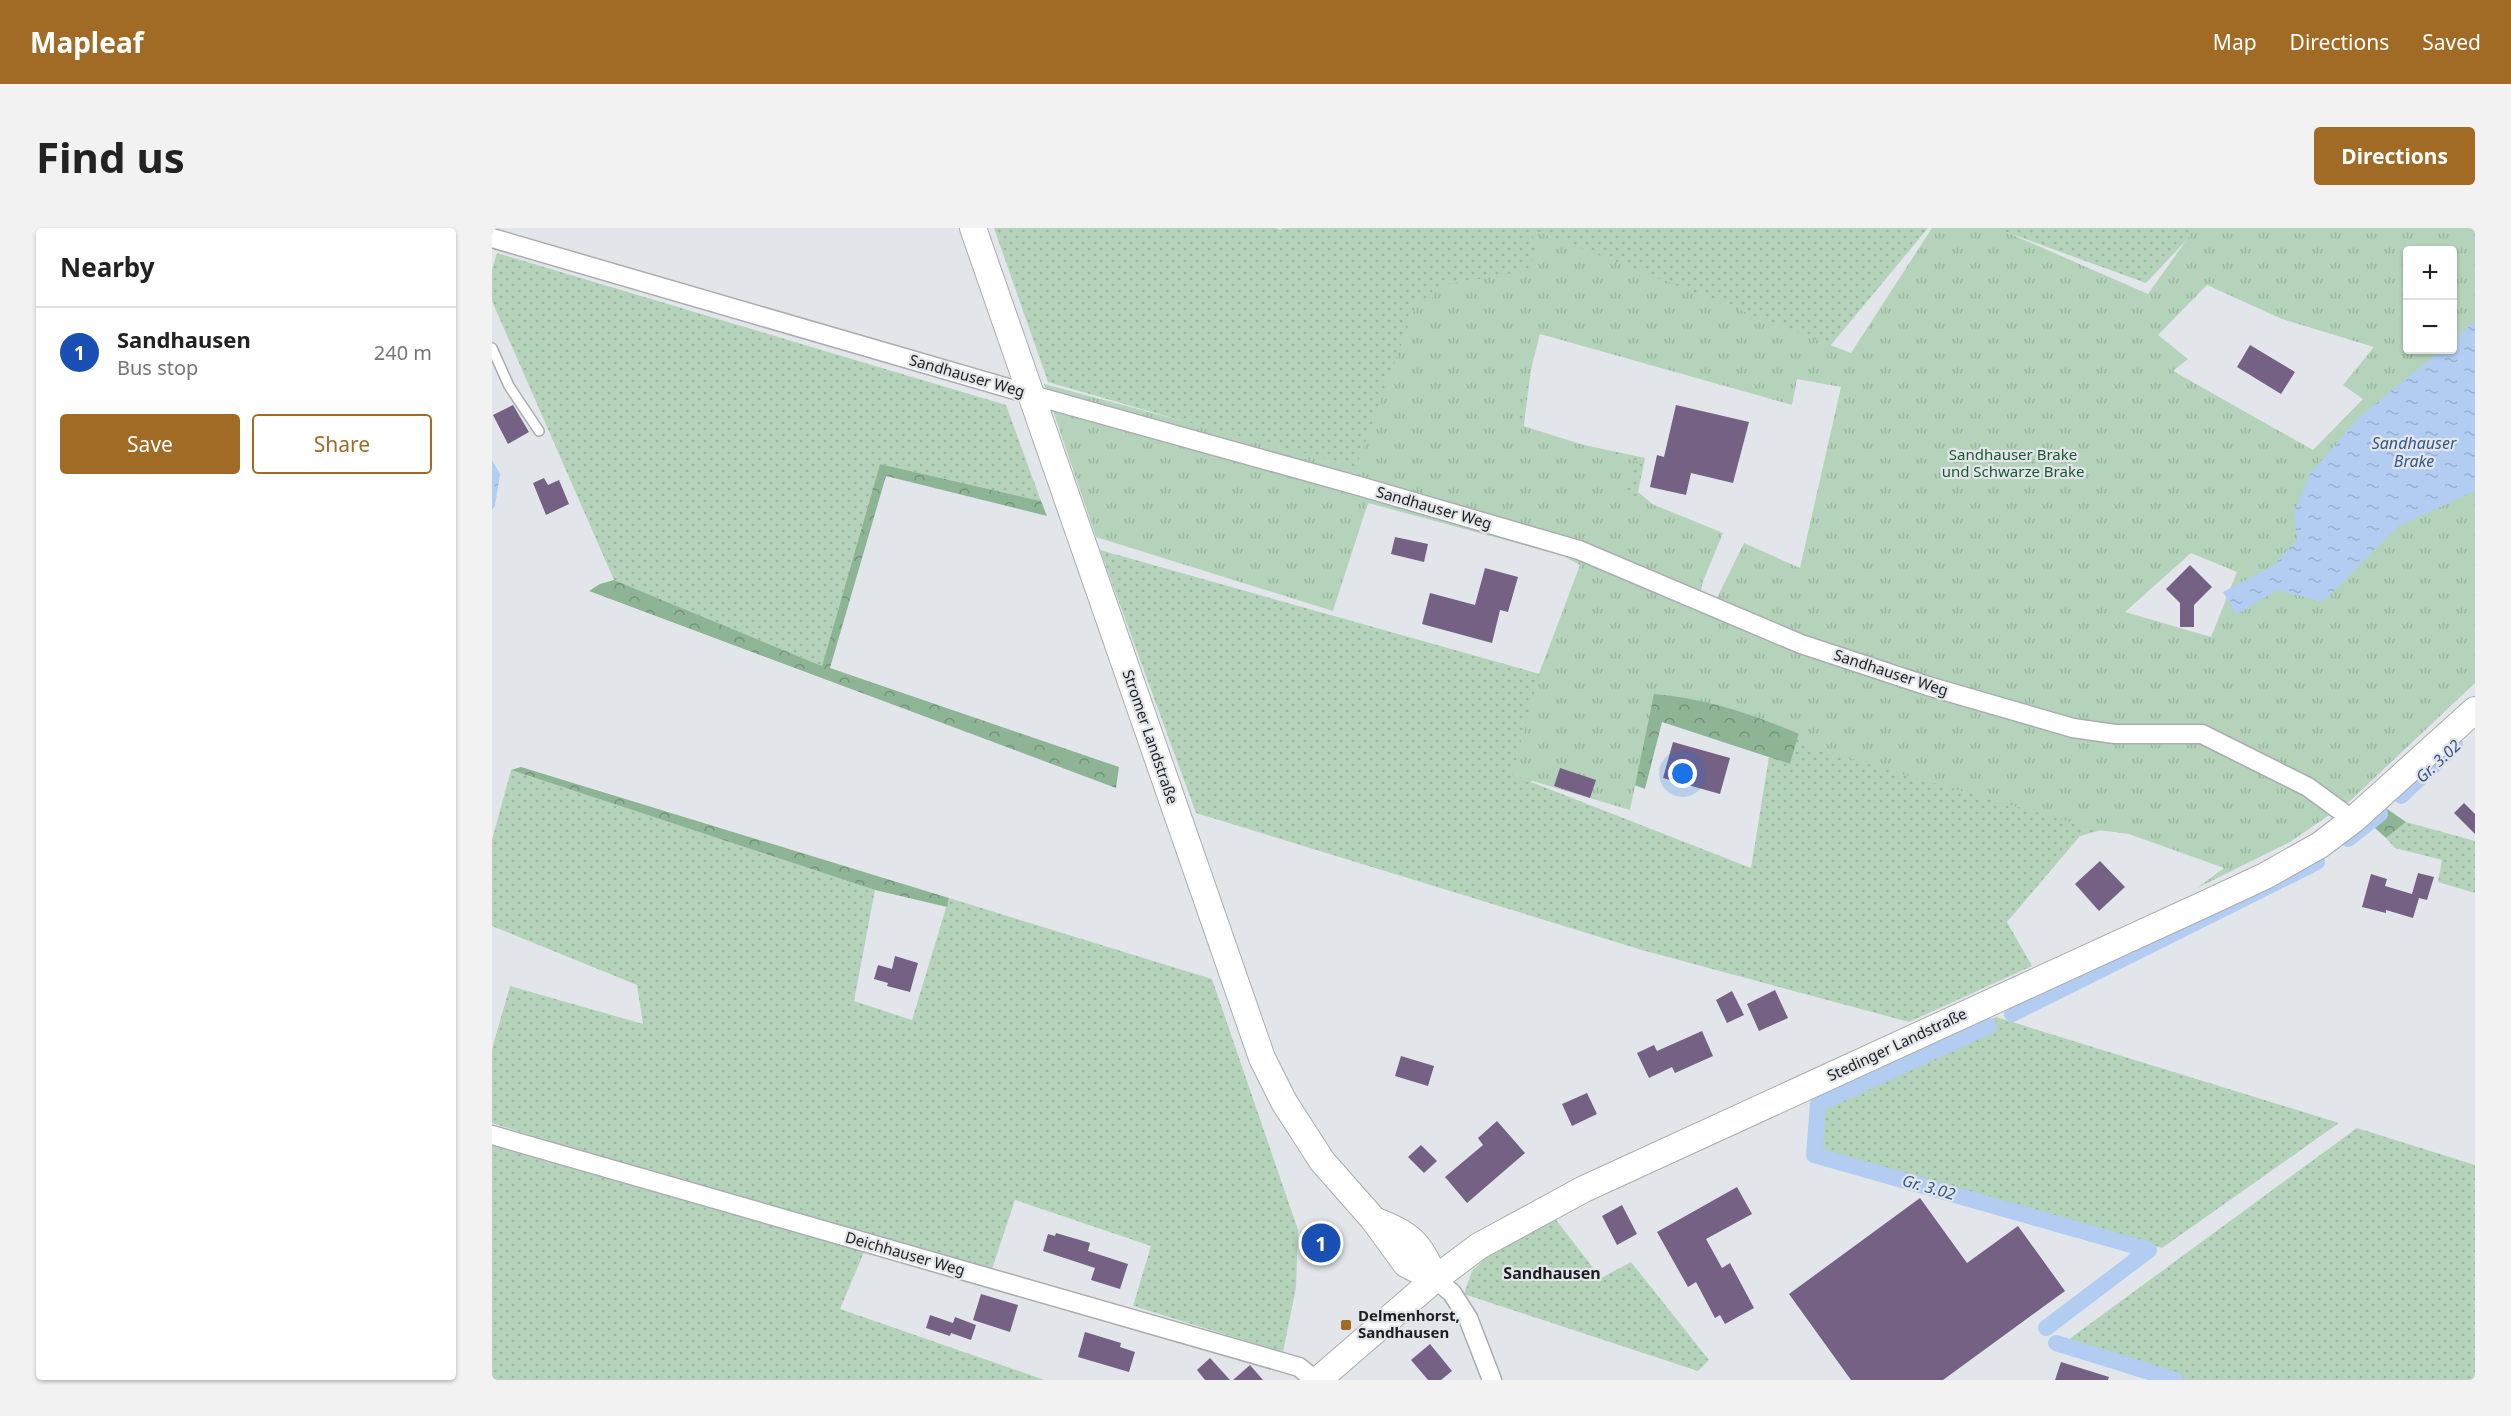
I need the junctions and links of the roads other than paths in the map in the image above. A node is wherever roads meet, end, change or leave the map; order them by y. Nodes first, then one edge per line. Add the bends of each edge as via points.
1 (974, 228) edge
2 (492, 238) edge
3 (492, 348) edge
4 (1032, 395) junction
5 (539, 431) dead end
6 (2475, 710) edge
7 (2353, 820) junction
8 (492, 1135) edge
9 (1435, 1279) junction
10 (1317, 1380) edge
11 (1492, 1380) edge

1 - 4 main road, Stromer Landstraße
2 - 4 street, Sandhauser Weg
3 - 5 lane via 509,386
4 - 7 street, Sandhauser Weg via 1580,550 1801,644 2050,722 2094,733 2202,734 2308,787
4 - 9 main road, Stromer Landstraße via 1262,1058 1284,1102 1322,1161 1374,1220 1406,1264
6 - 7 main road, Stedinger Landstraße
7 - 9 main road, Stedinger Landstraße via 2320,845 2265,876 1584,1190 1491,1238
8 - 10 street, Deichhauser Weg via 1299,1367
9 - 10 main road, Stedinger Landstraße
9 - 11 street via 1452,1293 1468,1318

